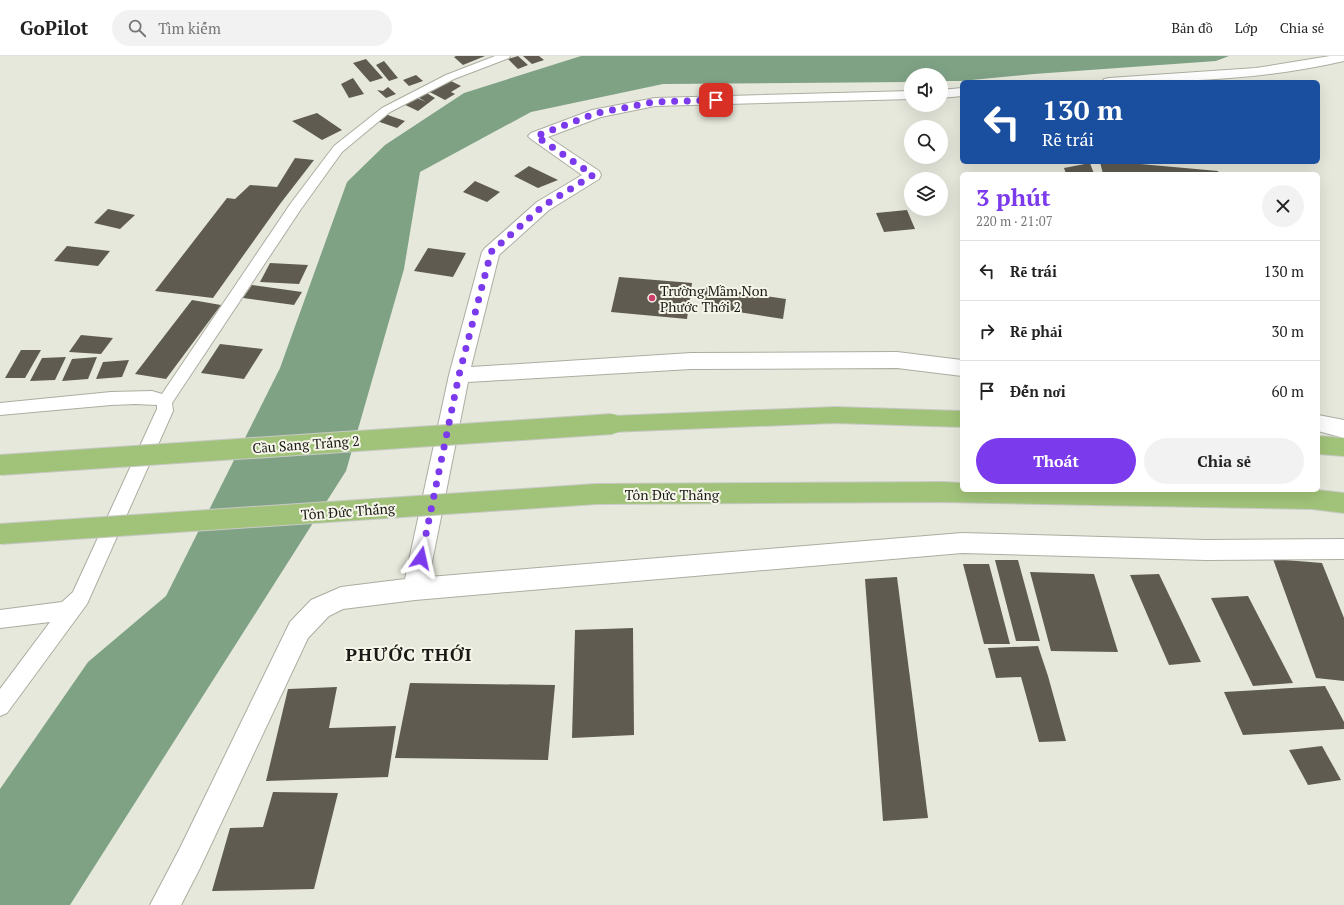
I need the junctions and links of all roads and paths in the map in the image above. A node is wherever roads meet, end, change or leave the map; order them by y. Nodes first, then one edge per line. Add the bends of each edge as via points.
1 (505, 56) edge
2 (1344, 57) edge
3 (1144, 80) edge
4 (960, 92) edge
5 (948, 93) edge
6 (904, 95) edge
7 (960, 368) edge
8 (459, 375) junction
9 (164, 403) junction
10 (0, 409) edge
11 (960, 419) edge
12 (1320, 423) edge
13 (1344, 429) edge
14 (1320, 445) edge
15 (1344, 447) edge
16 (0, 465) edge
17 (1344, 503) edge
18 (0, 534) edge
19 (1344, 549) edge
20 (415, 589) junction
21 (72, 607) junction
22 (0, 619) edge
23 (0, 706) edge
24 (165, 905) edge

1 - 9 lane via 450,77 386,110 338,149 296,206
2 - 3 street via 1310,66 1249,74
4 - 5 street
6 - 8 street via 654,102 597,113 536,136 593,175 543,206 491,252
7 - 8 street via 897,360 691,361
8 - 20 street
9 - 10 lane via 155,397 131,397
9 - 21 lane via 165,411 89,582
11 - 16 highway, Cầu Sang Trắng 2, bridge via 835,415 612,424
12 - 13 street
14 - 15 highway
17 - 18 highway, Tôn Đức Thắng, bridge via 1312,499 943,492 596,494
19 - 20 street via 1206,550 962,543
20 - 24 street via 341,598 320,608 299,630
21 - 22 lane via 54,613
21 - 23 lane

